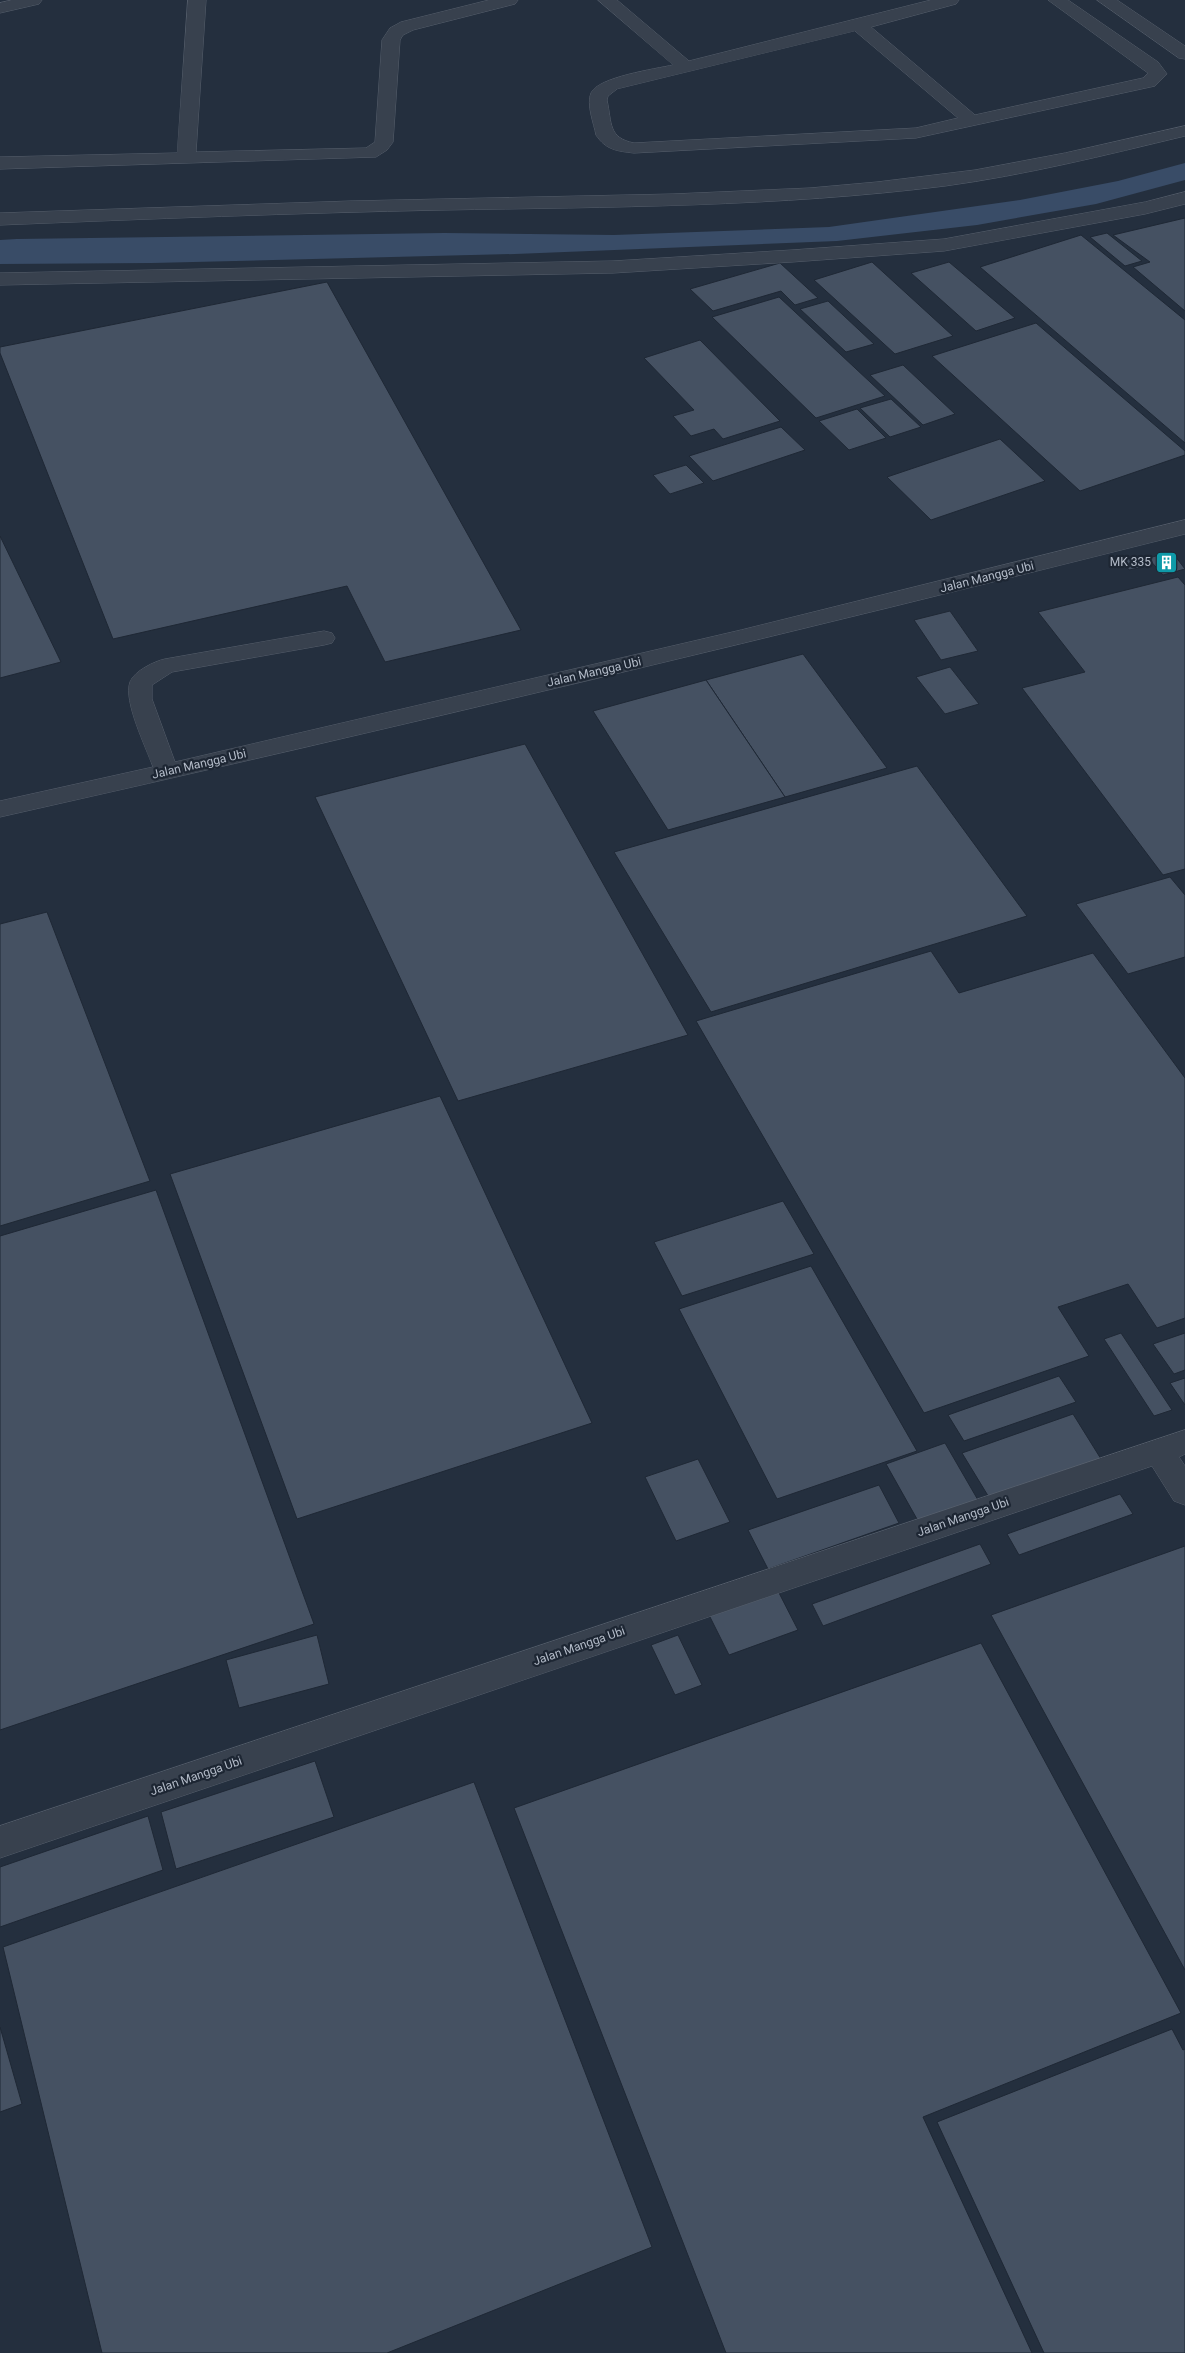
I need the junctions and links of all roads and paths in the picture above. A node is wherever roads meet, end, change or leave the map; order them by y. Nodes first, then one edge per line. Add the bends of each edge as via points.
1 (33, 0) edge
2 (197, 0) edge
3 (509, 0) edge
4 (607, 0) edge
5 (950, 0) edge
6 (1057, 0) edge
7 (1106, 0) edge
8 (0, 8) edge
9 (858, 25) junction
10 (1185, 54) edge
11 (685, 66) junction
12 (973, 122) junction
13 (1185, 131) edge
14 (186, 158) junction
15 (0, 163) edge
16 (1185, 198) edge
17 (0, 219) edge
18 (0, 279) edge
19 (1185, 527) edge
20 (324, 638) dead end
21 (167, 772) junction
22 (0, 809) edge
23 (1172, 1446) edge
24 (1185, 1492) edge
25 (0, 1842) edge

1 - 8 street
2 - 14 street
3 - 14 street via 407,26 396,32 390,40 384,142 376,150 359,155
4 - 11 street
5 - 9 street
6 - 12 street via 1152,66 1158,74 1155,79
7 - 10 street
9 - 11 street
9 - 12 street
11 - 12 street via 620,82 599,94 608,141 634,148 882,136
13 - 17 street via 1073,158 945,180 843,190 585,202
14 - 15 street
16 - 18 street via 944,245 802,256 614,267
19 - 21 street, Jalan Mangga Ubi via 952,586
20 - 21 street via 165,666 141,682 140,699
21 - 22 street, Jalan Mangga Ubi
23 - 24 street, Jalan Mangga Ubi
23 - 25 street, Jalan Mangga Ubi

